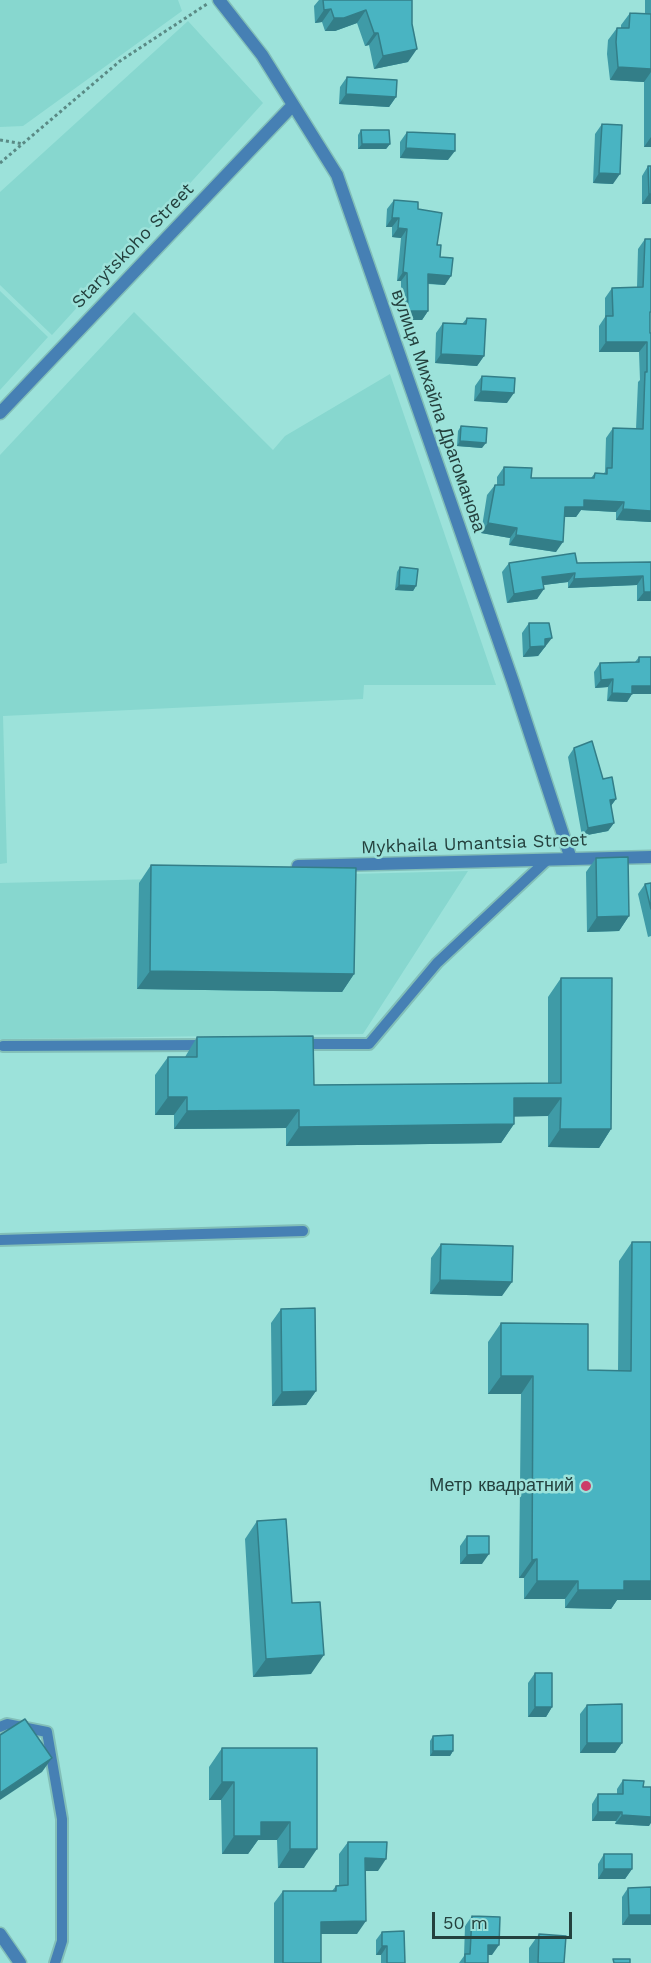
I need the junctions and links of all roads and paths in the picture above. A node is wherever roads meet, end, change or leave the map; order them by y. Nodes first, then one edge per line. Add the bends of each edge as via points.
1 (213, 0) edge
2 (219, 0) edge
3 (293, 105) junction
4 (0, 140) edge
5 (22, 144) junction
6 (0, 163) edge
7 (0, 413) edge
8 (651, 857) edge
9 (571, 859) junction
10 (547, 860) junction
11 (298, 866) edge
12 (286, 1044) edge
13 (216, 1045) edge
14 (3, 1046) dead end
15 (303, 1231) dead end
16 (0, 1240) edge
17 (0, 1727) edge
18 (0, 1934) edge
19 (21, 1963) edge
20 (55, 1963) edge

1 - 5 path via 120,61
2 - 3 street, вулиця Михайла Драгоманова
3 - 7 street, Starytskoho Street
3 - 9 street, вулиця Михайла Драгоманова via 337,175
4 - 5 path
5 - 6 path
8 - 9 street, Mykhaila Umantsia Street
9 - 10 street, Mykhaila Umantsia Street
10 - 11 street, Mykhaila Umantsia Street
10 - 12 lane via 437,963 369,1044
13 - 14 lane
15 - 16 lane
17 - 20 lane via 8,1724 47,1732 62,1819 62,1941
18 - 19 street

